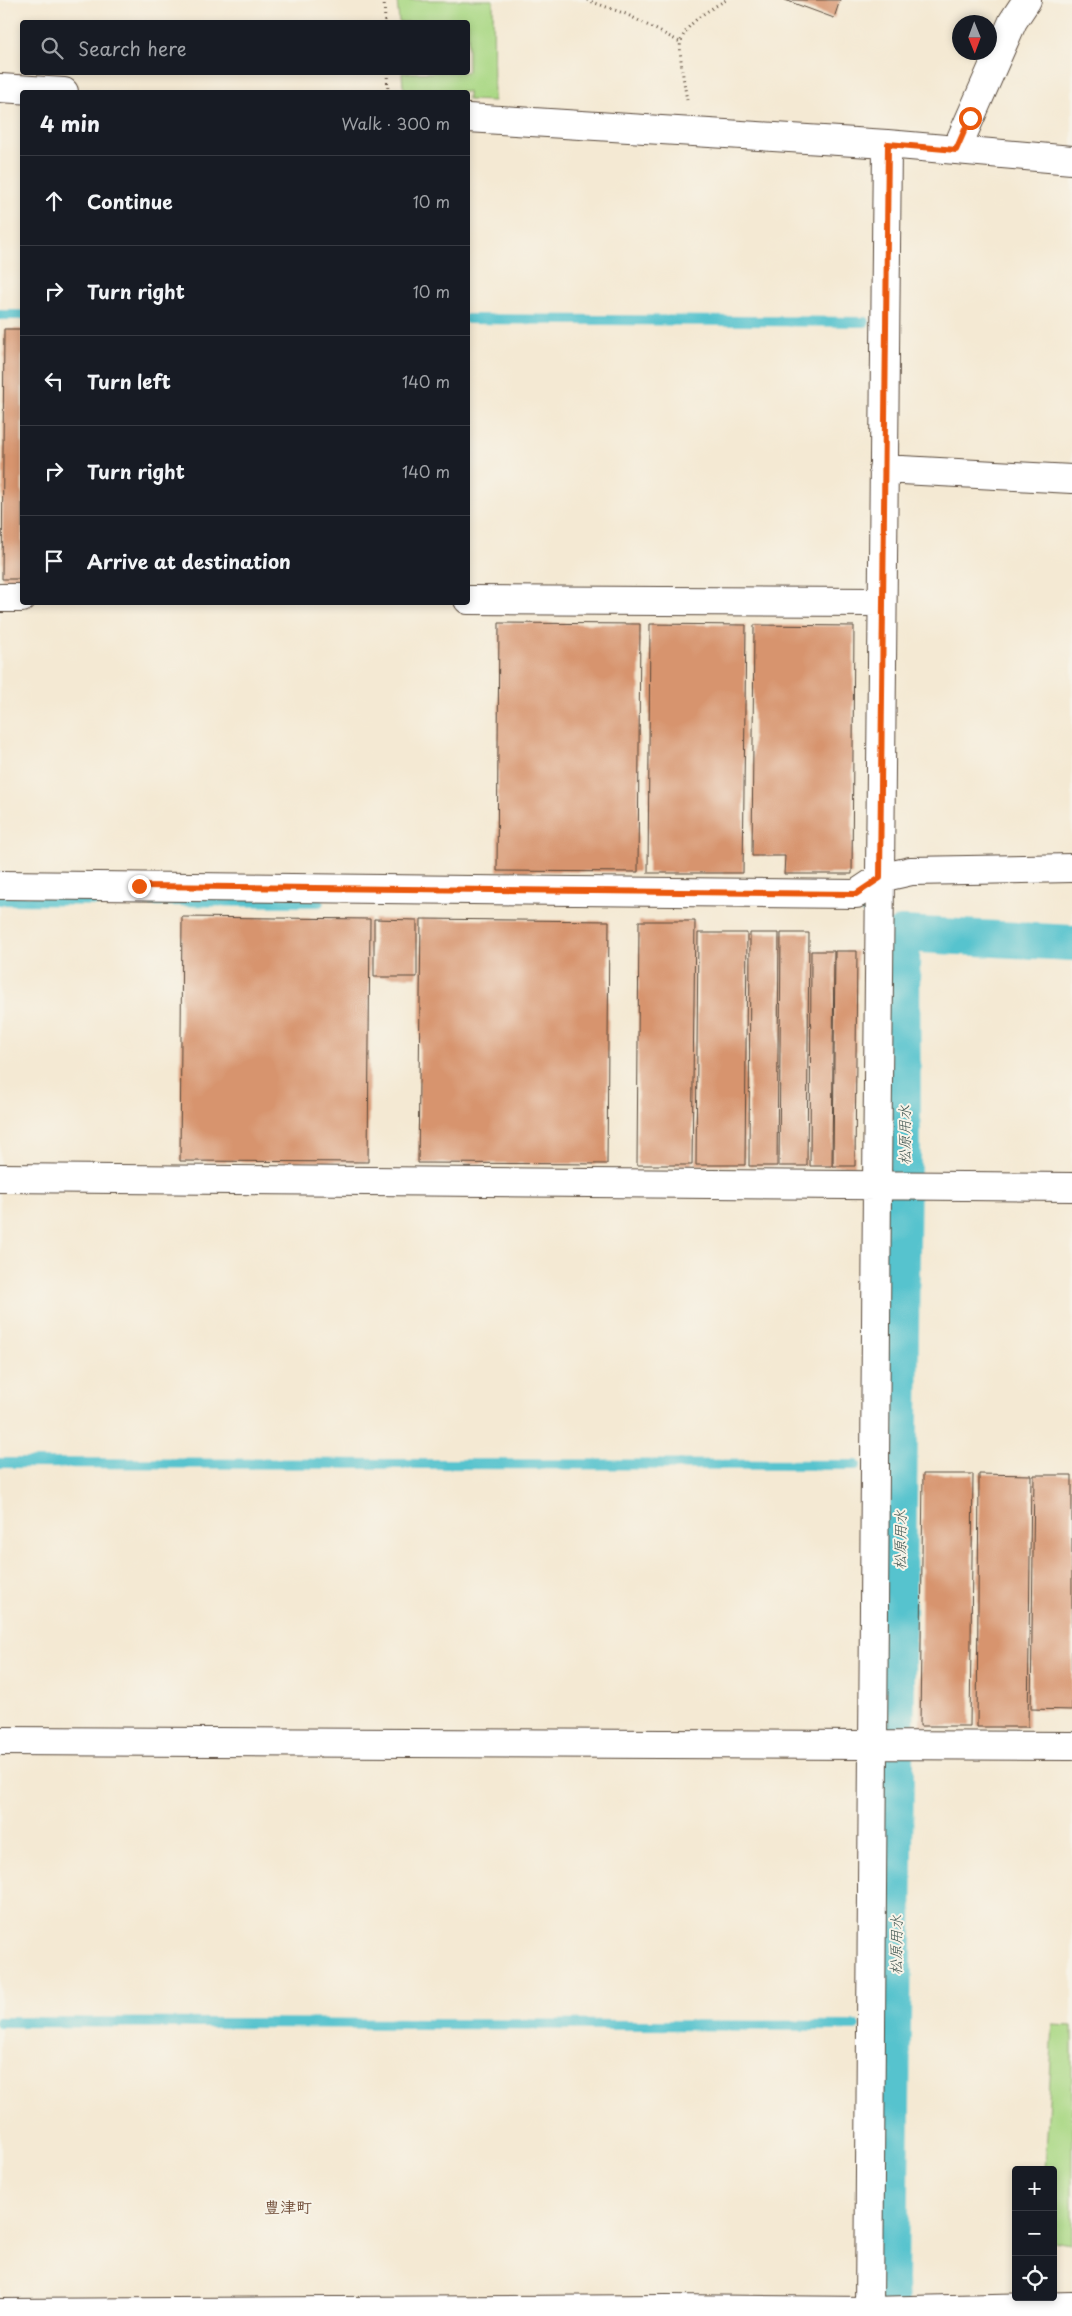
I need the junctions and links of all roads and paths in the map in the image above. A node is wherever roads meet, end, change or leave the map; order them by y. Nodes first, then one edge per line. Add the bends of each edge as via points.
1 (384, 0) edge
2 (587, 0) edge
3 (726, 0) edge
4 (1027, 0) edge
5 (385, 20) edge
6 (680, 42) junction
7 (387, 75) edge
8 (0, 88) edge
9 (32, 90) edge
10 (388, 90) edge
11 (470, 118) edge
12 (690, 132) junction
13 (888, 144) junction
14 (956, 150) junction
15 (1072, 160) edge
16 (883, 469) junction
17 (1072, 479) edge
18 (0, 598) edge
19 (20, 598) edge
20 (470, 600) edge
21 (882, 602) junction
22 (1072, 868) edge
23 (880, 878) junction
24 (0, 885) edge
25 (0, 1178) edge
26 (876, 1185) junction
27 (1072, 1186) edge
28 (0, 1741) edge
29 (872, 1744) junction
30 (1072, 1746) edge
31 (1072, 2306) edge
32 (869, 2311) junction
33 (666, 2312) edge
34 (0, 2313) edge

1 - 5 path
2 - 6 path via 626,14
3 - 6 path via 704,12
4 - 14 street via 1013,22
6 - 12 path
7 - 10 path
8 - 9 street
11 - 12 street
12 - 13 street
13 - 14 street
13 - 16 street
14 - 15 street
16 - 17 street
16 - 21 street
18 - 19 street
20 - 21 street
21 - 23 street
22 - 23 street via 911,871
23 - 24 street via 856,894
23 - 26 street
25 - 26 street
26 - 27 street
26 - 29 street
28 - 29 street
29 - 30 street
29 - 32 street
31 - 32 street
32 - 33 street
33 - 34 street

